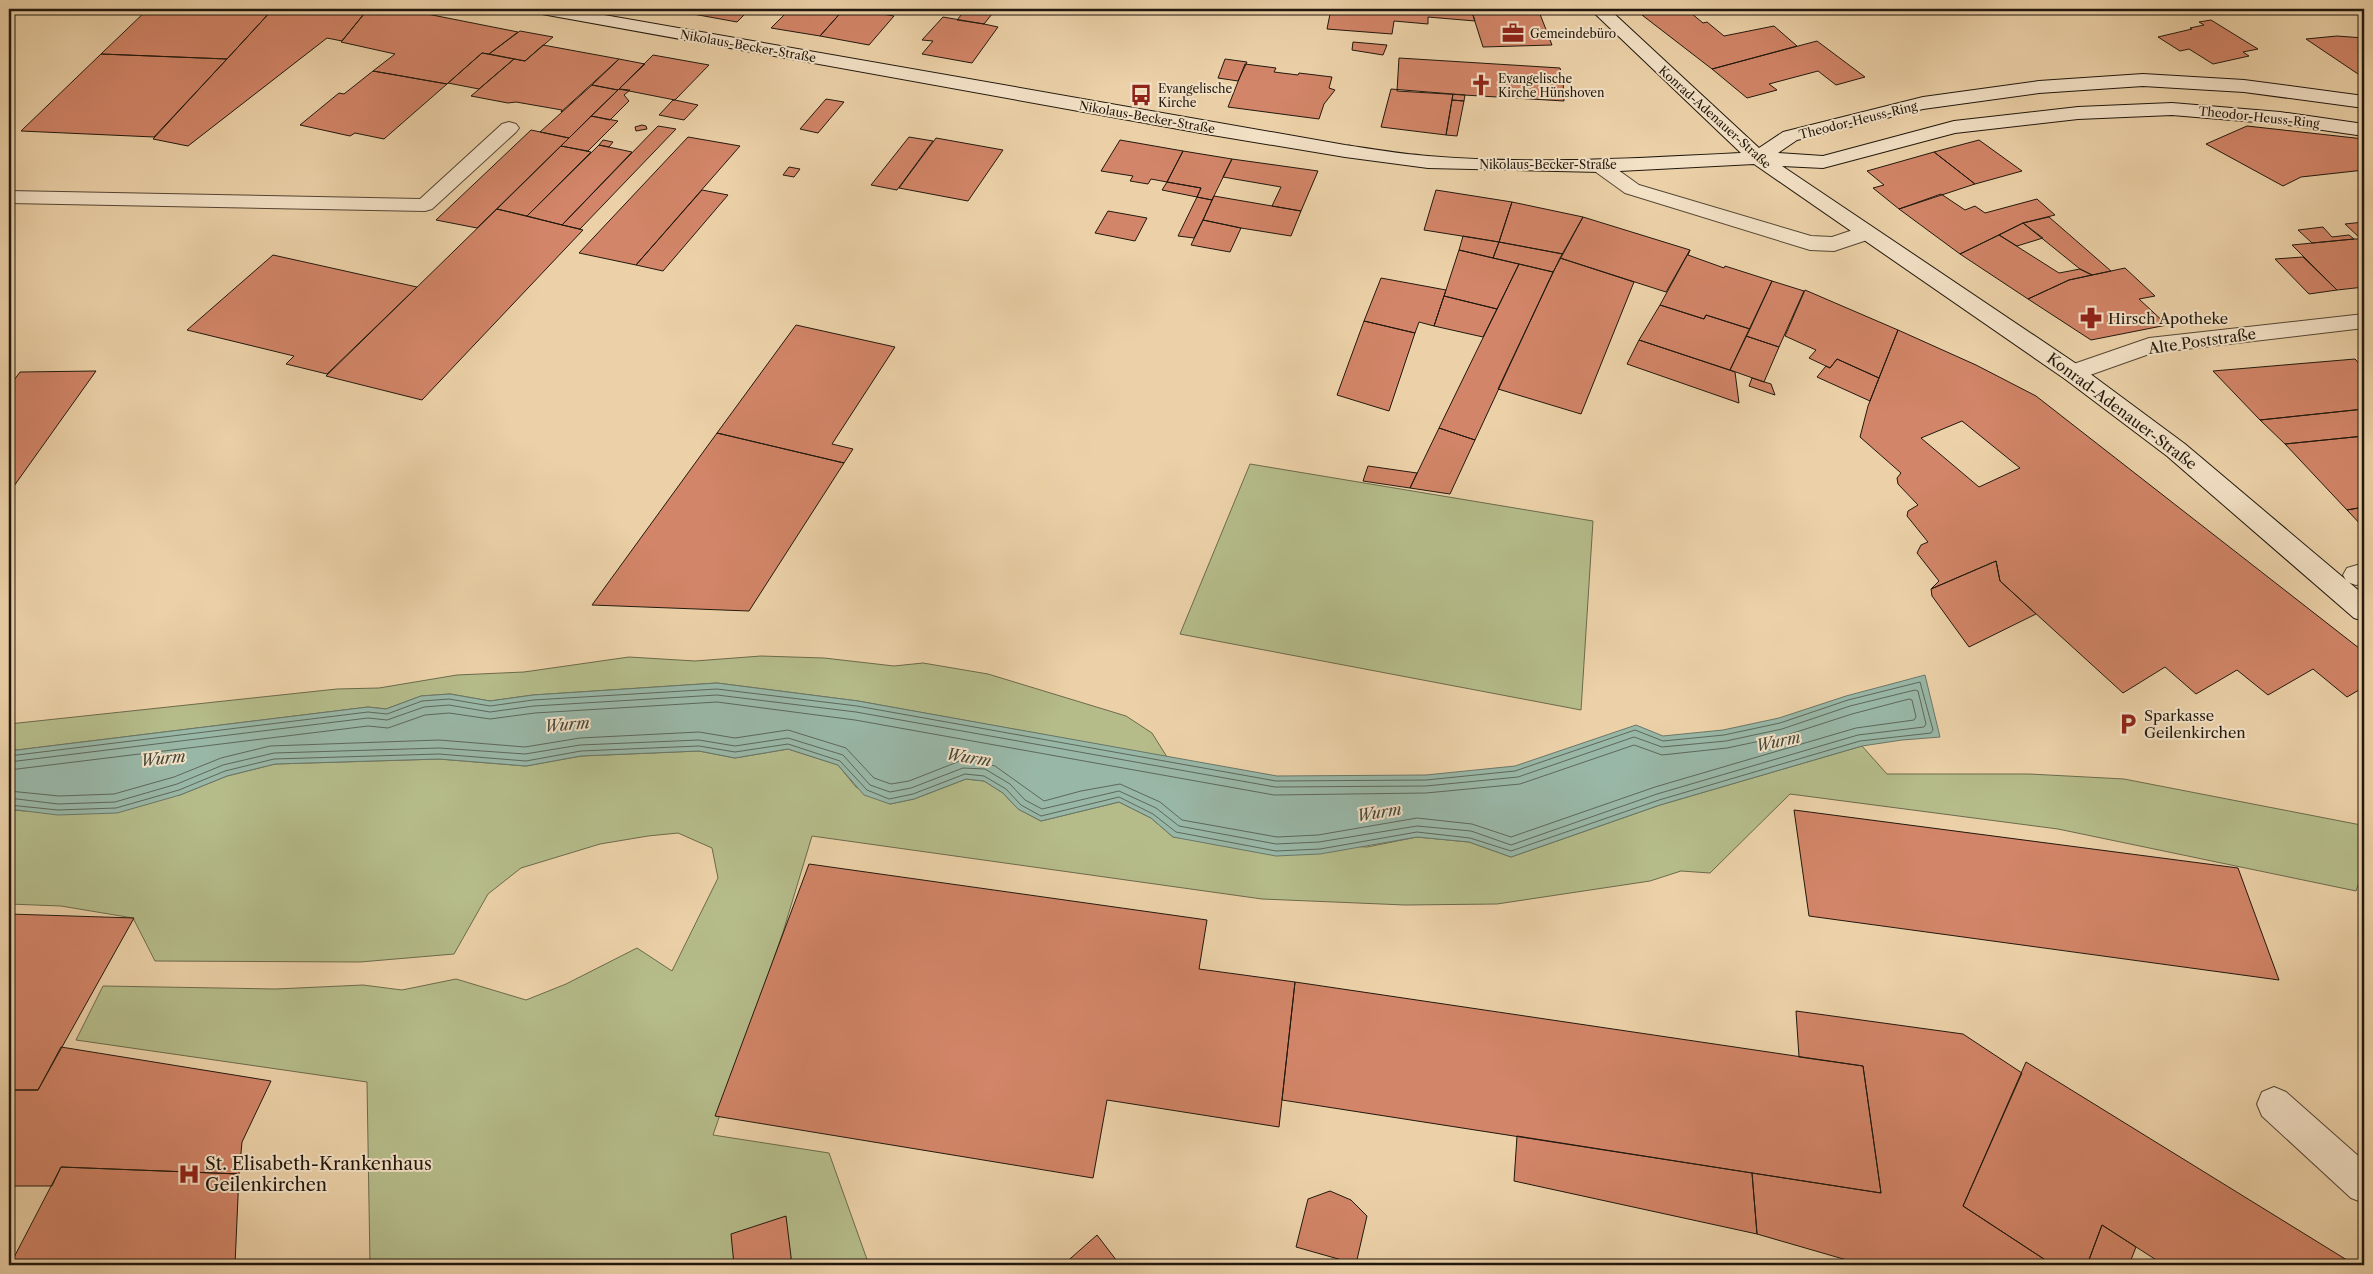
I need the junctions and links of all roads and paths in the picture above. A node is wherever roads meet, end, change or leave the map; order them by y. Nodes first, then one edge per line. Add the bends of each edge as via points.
1 (542, 9) edge
2 (1599, 9) edge
3 (2364, 102) edge
4 (509, 128) dead end
5 (2364, 130) edge
6 (1758, 158) junction
7 (1600, 166) junction
8 (9, 197) edge
9 (1864, 233) junction
10 (2364, 320) edge
11 (2072, 373) junction
12 (2364, 610) edge
13 (2274, 1104) dead end
14 (2364, 1185) edge

1 - 7 main road, Nikolaus-Becker-Straße via 1345,151 1428,162
2 - 6 main road, Konrad-Adenauer-Straße
3 - 6 main road, Theodor-Heuss-Ring via 2244,86 2152,81 2039,87 1923,103 1790,136
4 - 8 main road via 425,206
5 - 6 main road, Theodor-Heuss-Ring via 2280,118 2162,109 2069,114 1954,127 1823,162
6 - 7 main road, Nikolaus-Becker-Straße
6 - 9 main road, Konrad-Adenauer-Straße
7 - 9 main road via 1632,189 1810,243 1834,244
9 - 11 main road, Konrad-Adenauer-Straße
10 - 11 main road, Alte Poststraße via 2149,346
11 - 12 main road, Konrad-Adenauer-Straße via 2176,450
13 - 14 main road

